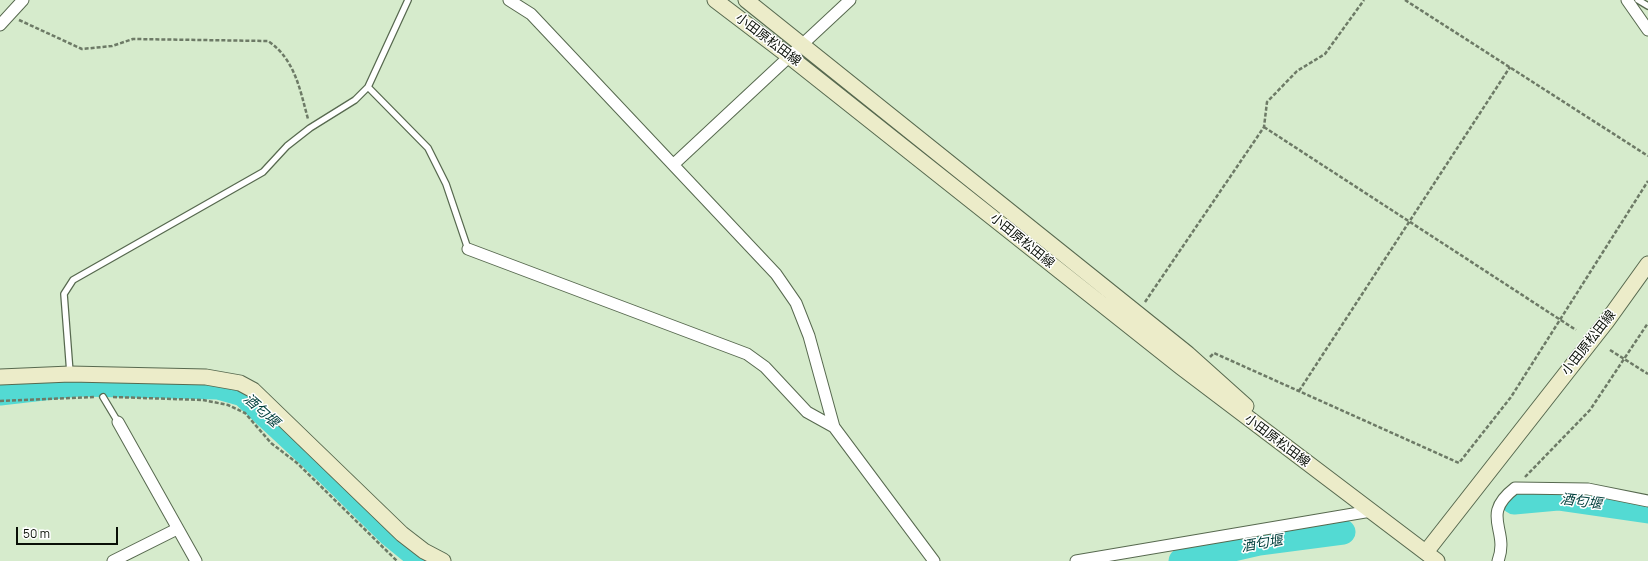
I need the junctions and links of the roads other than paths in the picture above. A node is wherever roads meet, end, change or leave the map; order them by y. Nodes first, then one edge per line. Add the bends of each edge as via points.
1 (23, 0) edge
2 (408, 0) edge
3 (509, 0) edge
4 (715, 0) edge
5 (746, 0) edge
6 (850, 0) edge
7 (1627, 0) edge
8 (1638, 0) edge
9 (1648, 6) edge
10 (0, 25) edge
11 (1648, 30) edge
12 (802, 46) junction
13 (790, 57) junction
14 (368, 87) junction
15 (674, 164) junction
16 (468, 249) joint
17 (1648, 264) edge
18 (70, 374) junction
19 (0, 377) edge
20 (103, 397) road end
21 (118, 422) joint
22 (834, 428) junction
23 (1330, 481) junction
24 (1648, 501) edge
25 (1371, 511) junction
26 (177, 529) junction
27 (1432, 557) edge
28 (113, 561) edge
29 (196, 561) edge
30 (443, 561) edge
31 (934, 561) edge
32 (1076, 561) edge
33 (1498, 561) edge

1 - 10 street
2 - 14 lane
3 - 15 street via 531,14
4 - 13 main road, 小田原松田線
5 - 12 main road, 小田原松田線
6 - 12 street
7 - 11 street
8 - 9 lane
12 - 13 street
12 - 23 main road, 小田原松田線 via 1200,365
13 - 15 street
13 - 23 main road, 小田原松田線 via 1181,367
14 - 16 lane via 428,148 446,184
14 - 18 lane via 355,100 310,128 287,146 263,172 73,280 64,294
15 - 22 street via 776,274 796,303 809,336
16 - 22 street via 747,354 765,367 807,412
17 - 27 main road, 小田原松田線
18 - 19 main road
18 - 30 main road via 206,377 240,383 254,390 402,534 424,551
20 - 21 lane
21 - 26 street
22 - 31 street
23 - 25 main road, 小田原松田線
24 - 33 street via 1588,489 1515,488 1499,504 1496,512 1502,551
25 - 27 main road, 小田原松田線
25 - 32 street
26 - 28 street
26 - 29 street

